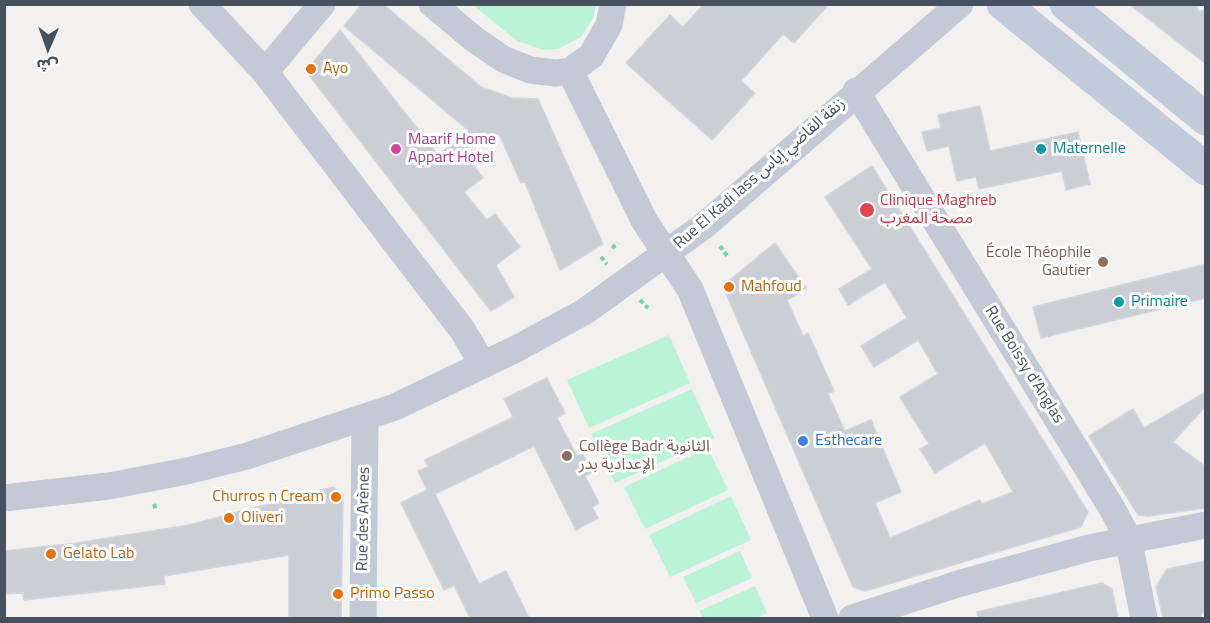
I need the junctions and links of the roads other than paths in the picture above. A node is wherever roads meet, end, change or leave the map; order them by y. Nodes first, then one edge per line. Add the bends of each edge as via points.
1 (202, 4) edge
2 (322, 4) edge
3 (432, 4) edge
4 (613, 4) edge
5 (960, 4) edge
6 (1003, 4) edge
7 (1066, 4) edge
8 (570, 71) junction
9 (265, 72) junction
10 (856, 91) junction
11 (1206, 119) edge
12 (1206, 169) edge
13 (668, 253) junction
14 (483, 365) junction
15 (365, 419) junction
16 (4, 498) edge
17 (1206, 525) edge
18 (1128, 538) junction
19 (363, 618) edge
20 (825, 618) edge
21 (852, 618) edge
22 (1144, 618) edge

1 - 9 street
2 - 9 street
3 - 8 street via 488,50 517,66 544,73
4 - 8 street via 600,44
5 - 10 street, Rue El Kadi Iass زنقة القاضي إياس
6 - 12 main road
7 - 11 main road
8 - 13 street via 645,222
9 - 14 street via 463,331
10 - 13 street, Rue El Kadi Iass زنقة القاضي إياس via 735,200
10 - 18 street, Rue Boissy d’Anglas
13 - 14 street, Rue El Kadi Iass زنقة القاضي إياس via 584,312
13 - 20 street via 690,289
14 - 15 street, Rue El Kadi Iass زنقة القاضي إياس
15 - 16 street, Rue El Kadi Iass زنقة القاضي إياس via 187,471 88,489
15 - 19 street, Rue des Arènes
17 - 18 street
18 - 21 street via 971,580
18 - 22 street, Rue Boissy d’Anglas

